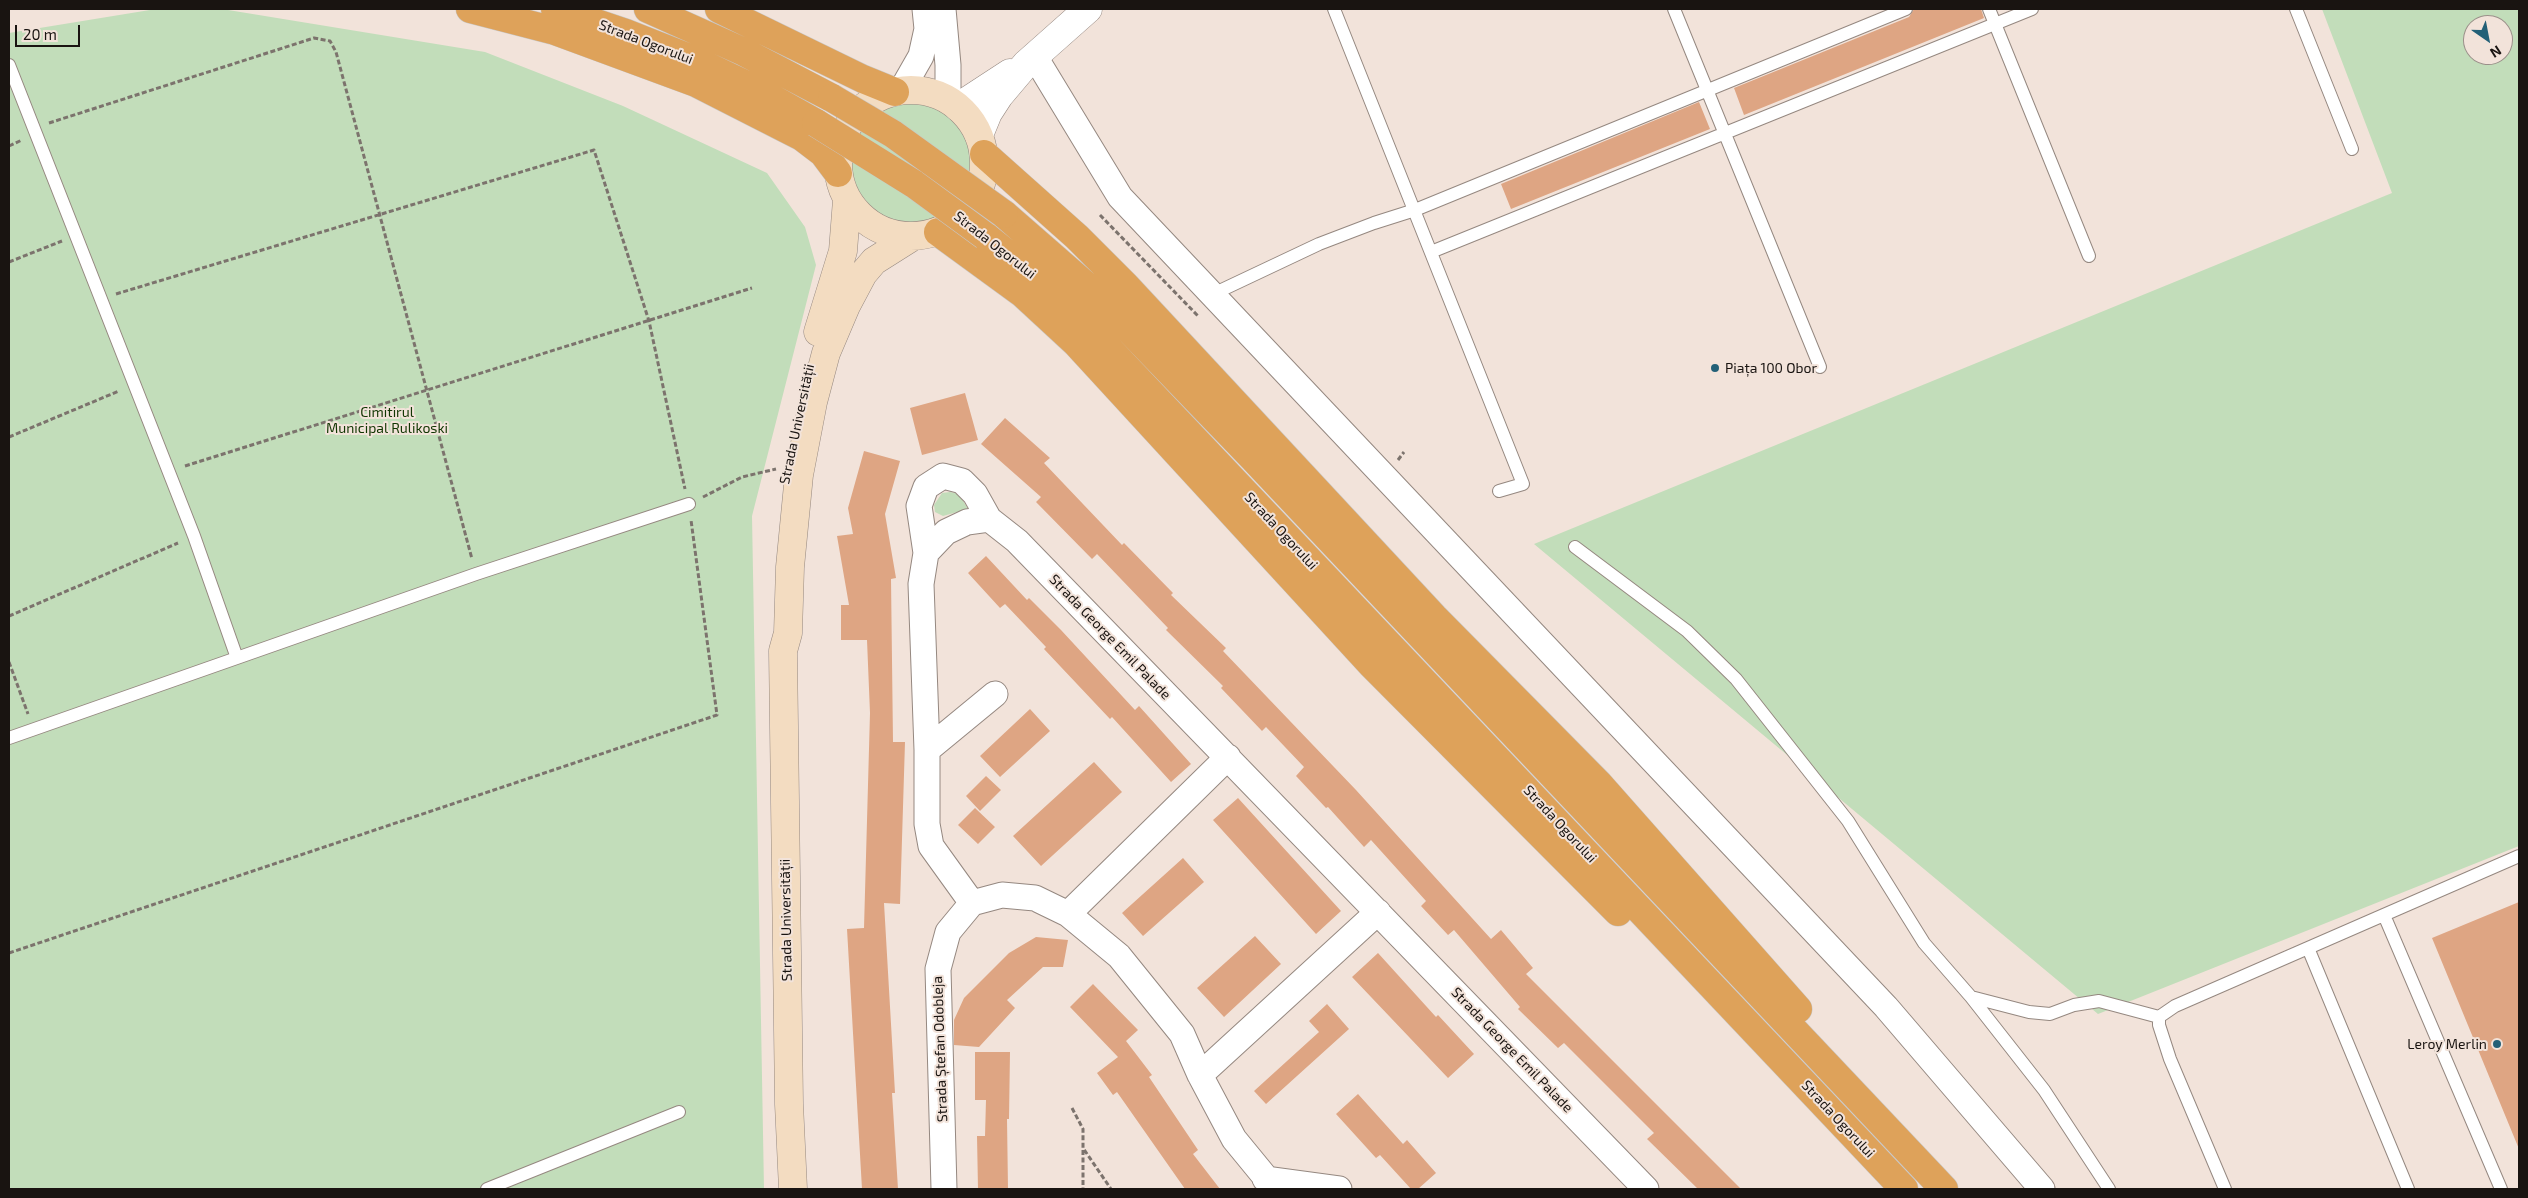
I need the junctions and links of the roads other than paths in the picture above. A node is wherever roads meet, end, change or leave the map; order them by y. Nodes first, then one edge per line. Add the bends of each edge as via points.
1 (470, 9) edge
2 (555, 9) edge
3 (648, 9) edge
4 (719, 9) edge
5 (925, 9) edge
6 (943, 9) edge
7 (1088, 9) edge
8 (1334, 9) edge
9 (1674, 9) edge
10 (1906, 9) edge
11 (1989, 9) edge
12 (2032, 9) edge
13 (2296, 9) edge
14 (1995, 24) junction
15 (1031, 60) junction
16 (9, 65) edge
17 (898, 91) junction
18 (1706, 91) junction
19 (953, 104) junction
20 (1724, 134) junction
21 (981, 144) junction
22 (2352, 149) dead end
23 (838, 173) junction
24 (847, 200) junction
25 (1415, 210) junction
26 (925, 234) junction
27 (1431, 252) junction
28 (2089, 256) dead end
29 (1211, 295) junction
30 (1820, 367) dead end
31 (1499, 491) dead end
32 (688, 504) road end
33 (989, 519) junction
34 (1575, 547) dead end
35 (926, 553) junction
36 (783, 651) junction
37 (237, 658) junction
38 (995, 694) dead end
39 (9, 738) edge
40 (927, 750) junction
41 (1228, 757) junction
42 (2519, 856) edge
43 (972, 903) junction
44 (1378, 912) junction
45 (1068, 914) junction
46 (2384, 915) junction
47 (2308, 948) junction
48 (1971, 997) junction
49 (2159, 1018) junction
50 (1200, 1075) junction
51 (1863, 1102) junction
52 (679, 1112) dead end
53 (1839, 1120) junction
54 (1270, 1184) edge
55 (487, 1189) edge
56 (793, 1189) edge
57 (944, 1189) edge
58 (1339, 1189) edge
59 (1646, 1189) edge
60 (1904, 1189) edge
61 (1944, 1189) edge
62 (2042, 1189) edge
63 (2109, 1189) edge
64 (2224, 1189) edge
65 (2408, 1189) edge
66 (2501, 1189) edge

1 - 23 highway via 555,31 696,83 802,137 823,153
2 - 53 highway, Strada Ogorului, bridge via 626,32 759,90 914,184 1045,284
3 - 51 highway, Strada Ogorului, bridge via 744,52 893,134 1004,214 1090,289
4 - 17 highway via 854,75
5 - 17 street via 928,29 921,56
6 - 19 street
7 - 15 street
8 - 25 lane
9 - 18 lane
10 - 18 lane
11 - 14 lane
12 - 14 lane
13 - 22 lane
14 - 20 lane
14 - 28 lane
15 - 19 street
15 - 21 street via 988,113
15 - 29 street via 1120,197
16 - 37 lane via 194,536
17 - 19 main road via 934,94
17 - 23 main road via 878,98 850,122 842,138
18 - 20 lane
18 - 25 lane
19 - 21 main road via 970,120
20 - 27 lane
20 - 30 lane
21 - 26 main road via 981,182 969,208 955,222
21 - 51 highway via 1126,286 1434,618 1599,784 1802,1014 1854,1080
23 - 24 main road
24 - 26 main road via 874,228 893,235
24 - 36 main road, Strada Universității via 843,251 813,345 785,471 775,564 777,631
25 - 27 lane
25 - 29 lane via 1374,222 1277,262
26 - 36 main road, Strada Universității via 874,262 863,274 826,353 800,464 790,567 788,633
26 - 53 highway via 1023,294 1076,343 1404,697 1792,1087 1816,1108
27 - 31 lane via 1523,484
29 - 62 street via 1886,1007
32 - 37 lane
33 - 35 street via 967,522 946,532
33 - 35 street, Strada George Emil Palade via 975,494 962,481 943,476 926,488 919,506
33 - 41 street, Strada George Emil Palade via 1017,541
34 - 48 lane via 1687,631 1736,679 1848,821 1924,943
35 - 40 street, Strada George Emil Palade via 921,584
36 - 56 main road, Strada Universității
37 - 39 lane
38 - 40 street
40 - 43 street, Strada George Emil Palade via 927,824 931,846
41 - 44 street, Strada George Emil Palade
41 - 45 street
42 - 46 lane
43 - 45 street via 1002,895 1035,898
43 - 57 street, Strada Ștefan Odobleja via 948,932 938,970
44 - 50 street
44 - 59 street, Strada George Emil Palade
45 - 50 street via 1119,956 1149,991 1182,1034
46 - 47 lane
46 - 66 lane
47 - 49 lane via 2175,1006
47 - 65 lane
48 - 49 lane via 2050,1014 2099,1000
48 - 63 lane via 2044,1090
49 - 64 lane via 2170,1059
50 - 54 street via 1234,1139
51 - 61 highway, Strada Ogorului
52 - 55 lane
53 - 60 highway, Strada Ogorului
54 - 58 street

